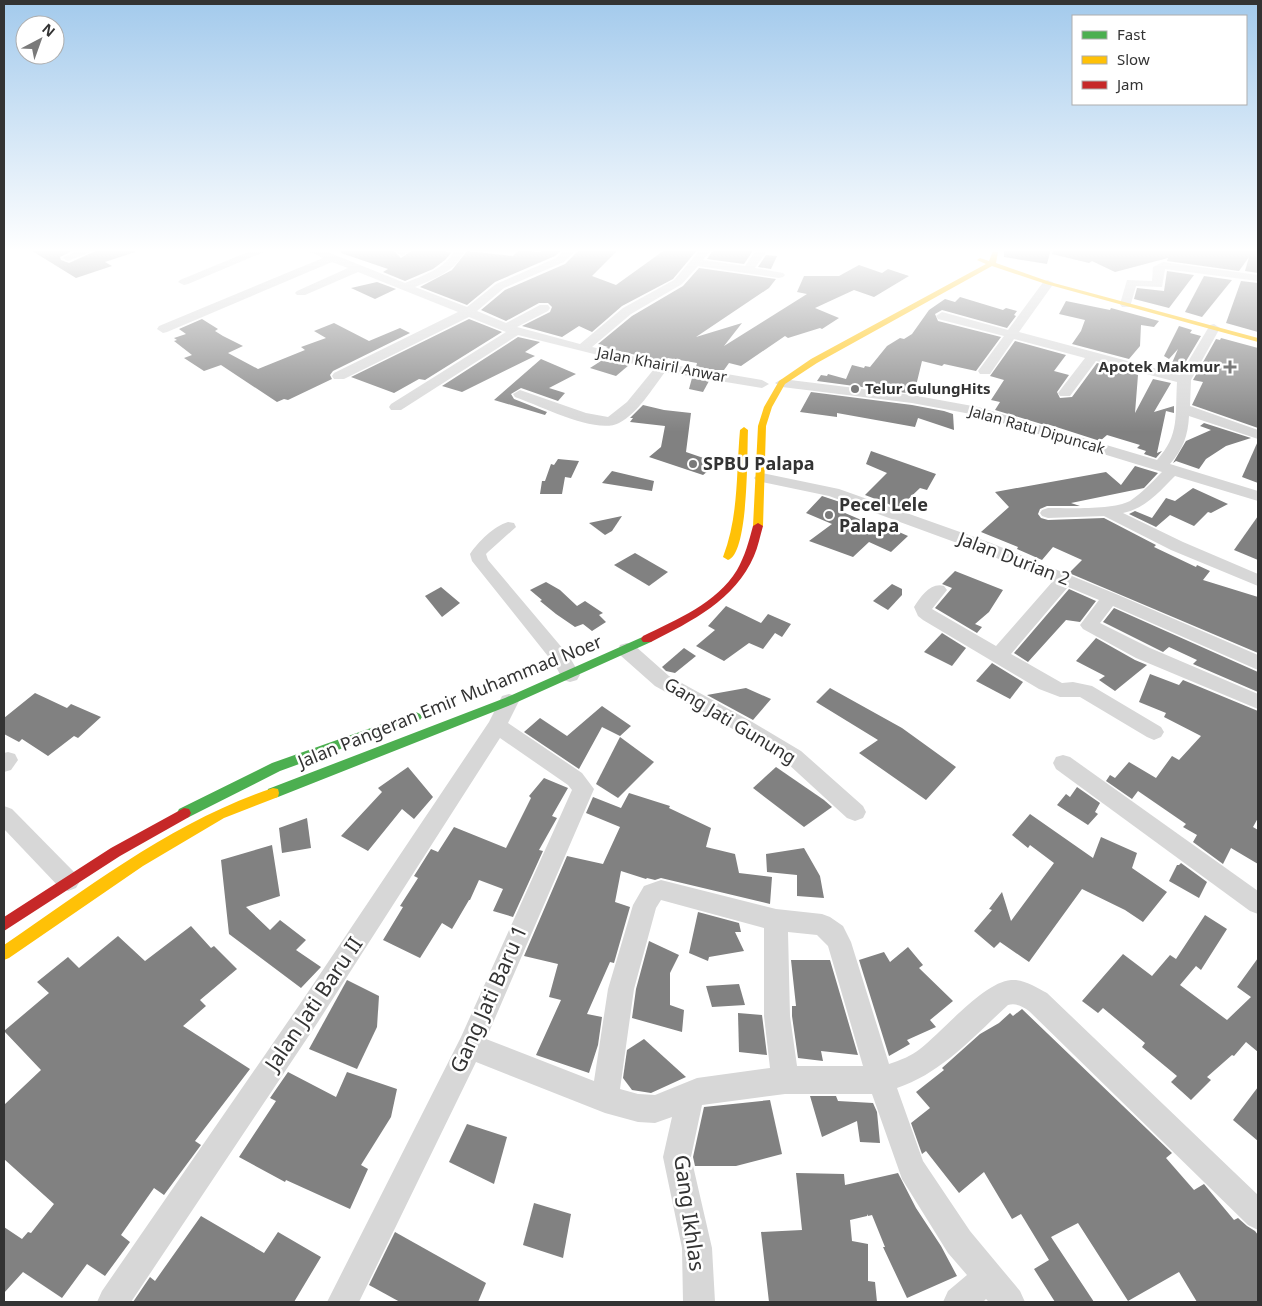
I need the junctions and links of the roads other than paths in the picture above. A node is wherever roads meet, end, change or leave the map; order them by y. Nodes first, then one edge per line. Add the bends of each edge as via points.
1 (210, 310) edge
2 (464, 310) edge
3 (471, 310) edge
4 (541, 310) edge
5 (630, 310) edge
6 (899, 310) edge
7 (901, 310) edge
8 (1029, 310) edge
9 (1148, 310) edge
10 (469, 312) junction
11 (889, 316) junction
12 (942, 316) dead end
13 (1214, 328) junction
14 (511, 329) junction
15 (163, 330) dead end
16 (1012, 334) junction
17 (1258, 340) edge
18 (583, 349) junction
19 (1094, 355) junction
20 (810, 359) junction
21 (662, 367) junction
22 (985, 371) dead end
23 (339, 376) dead end
24 (1184, 380) junction
25 (782, 383) junction
26 (759, 389) joint
27 (1065, 393) dead end
28 (520, 394) dead end
29 (396, 408) dead end
30 (1184, 409) junction
31 (745, 421) dead end
32 (1258, 435) edge
33 (1167, 467) junction
34 (762, 478) junction
35 (1258, 496) edge
36 (742, 504) junction
37 (760, 506) junction
38 (1104, 510) junction
39 (1048, 513) dead end
40 (508, 527) dead end
41 (722, 566) dead end
42 (1065, 579) junction
43 (1258, 580) edge
44 (938, 590) dead end
45 (1110, 598) junction
46 (691, 604) dead end
47 (703, 610) junction
48 (627, 650) junction
49 (999, 655) junction
50 (1258, 663) edge
51 (564, 665) junction
52 (509, 701) junction
53 (1258, 702) edge
54 (423, 714) dead end
55 (497, 726) junction
56 (1154, 732) dead end
57 (331, 746) junction
58 (1063, 763) dead end
59 (336, 767) junction
60 (855, 812) dead end
61 (4, 815) edge
62 (90, 868) junction
63 (68, 882) junction
64 (105, 886) junction
65 (1258, 904) edge
66 (776, 920) junction
67 (5, 923) edge
68 (4, 953) edge
69 (470, 1046) junction
70 (785, 1080) junction
71 (881, 1080) junction
72 (690, 1095) junction
73 (605, 1099) junction
74 (1258, 1215) edge
75 (987, 1278) junction
76 (113, 1302) edge
77 (343, 1302) edge
78 (699, 1302) edge
79 (959, 1302) edge
80 (1009, 1302) edge

1 - 15 street
2 - 10 street, Jalan Khairil Anwar
3 - 10 street
4 - 14 street
5 - 18 street
6 - 11 main road, Jalan Pangeran Emir Muhammad Noer
7 - 11 main road, Jalan Pangeran Emir Muhammad Noer
8 - 16 street
9 - 13 main road
10 - 14 street, Jalan Khairil Anwar
10 - 23 street
11 - 20 main road, Jalan Pangeran Emir Muhammad Noer
12 - 16 street
13 - 17 main road
13 - 24 street
14 - 18 street, Jalan Khairil Anwar
14 - 29 street
16 - 19 street
16 - 22 street
18 - 21 street, Jalan Khairil Anwar
19 - 24 street
19 - 27 street
20 - 25 main road, Jalan Pangeran Emir Muhammad Noer
20 - 26 main road, Jalan Pangeran Emir Muhammad Noer via 773,375
21 - 26 street, Jalan Khairil Anwar
21 - 28 street via 631,405 609,422 595,421
24 - 30 street
25 - 33 street, Jalan Ratu Dipuncak via 953,406
25 - 34 main road, Jalan Pangeran Emir Muhammad Noer via 761,415
30 - 32 street
30 - 33 street via 1181,434
31 - 36 main road
33 - 35 street, Jalan Ratu Dipuncak
33 - 38 street via 1147,495 1130,506
34 - 37 main road, Jalan Pangeran Emir Muhammad Noer
34 - 42 street, Jalan Durian 2 via 862,501
36 - 37 main road
36 - 41 main road via 738,534
37 - 47 main road, Jalan Pangeran Emir Muhammad Noer via 760,521 749,557 732,583
38 - 39 street
38 - 43 street via 1177,546
40 - 51 street via 482,548 478,554 480,561
42 - 45 street, Jalan Durian 2
42 - 49 street
44 - 49 street via 924,605 924,612
45 - 50 street, Jalan Durian 2
45 - 53 street via 1089,625 1143,653
46 - 47 main road
47 - 48 main road, Jalan Pangeran Emir Muhammad Noer
48 - 51 main road, Jalan Pangeran Emir Muhammad Noer
48 - 60 street, Gang Jati Gunung via 662,681 794,757
49 - 56 street via 1060,690 1086,691
51 - 52 main road, Jalan Pangeran Emir Muhammad Noer
52 - 55 street, Jalan Jati Baru II
52 - 59 main road, Jalan Pangeran Emir Muhammad Noer
54 - 57 main road, Jalan Pangeran Emir Muhammad Noer
55 - 69 street, Gang Jati Baru 1 via 575,779 583,789
55 - 76 street, Jalan Jati Baru II via 309,1013
57 - 59 main road
57 - 62 main road, Jalan Pangeran Emir Muhammad Noer via 238,785 146,833
58 - 65 street
59 - 64 main road, Jalan Pangeran Emir Muhammad Noer via 219,814 138,862
61 - 63 street
62 - 63 main road, Jalan Pangeran Emir Muhammad Noer
62 - 64 main road
63 - 67 main road, Jalan Pangeran Emir Muhammad Noer
64 - 68 main road, Jalan Pangeran Emir Muhammad Noer
66 - 70 street via 777,1016
66 - 71 street via 822,925 834,934
66 - 73 street via 661,890 652,893 645,905 621,989
69 - 73 street
69 - 77 street, Gang Jati Baru 1
70 - 71 street
70 - 72 street via 718,1088
71 - 74 street via 911,1070 929,1059 1000,995 1009,991 1021,992 1038,1002
71 - 75 street via 912,1169
72 - 73 street via 655,1109
72 - 78 street, Gang Ikhlas via 677,1157 698,1248
75 - 79 street
75 - 80 street

